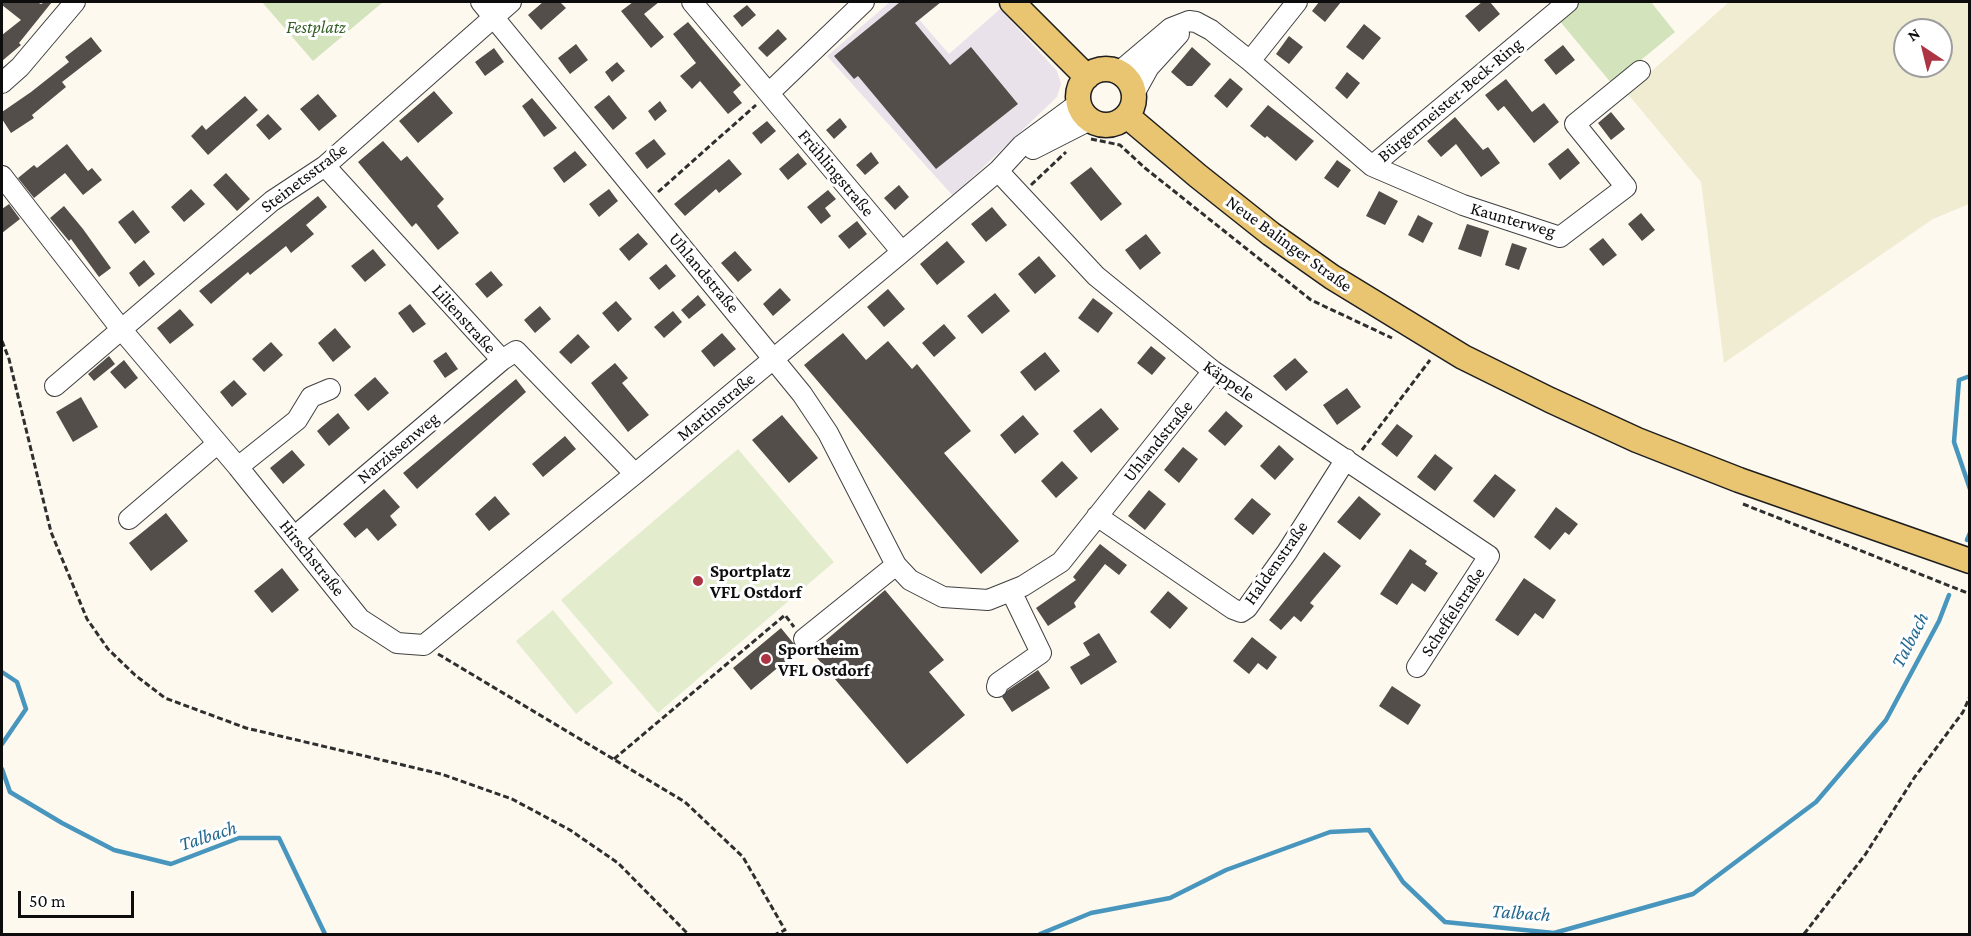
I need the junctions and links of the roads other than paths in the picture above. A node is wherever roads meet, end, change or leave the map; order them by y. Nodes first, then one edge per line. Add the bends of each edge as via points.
1 (75, 2) edge
2 (511, 2) edge
3 (692, 2) edge
4 (864, 2) edge
5 (1012, 2) edge
6 (1297, 2) edge
7 (1568, 2) edge
8 (487, 9) edge
9 (1189, 21) junction
10 (1250, 61) junction
11 (1640, 71) dead end
12 (1119, 72) junction
13 (1087, 77) junction
14 (2, 83) edge
15 (769, 93) junction
16 (1130, 105) junction
17 (1084, 120) junction
18 (325, 166) junction
19 (1372, 166) junction
20 (1001, 168) junction
21 (2, 176) edge
22 (902, 252) junction
23 (121, 329) junction
24 (775, 358) junction
25 (502, 360) junction
26 (1214, 371) junction
27 (55, 386) dead end
28 (330, 389) dead end
29 (217, 444) junction
30 (1349, 461) junction
31 (238, 467) junction
32 (635, 474) junction
33 (1097, 516) junction
34 (129, 519) dead end
35 (294, 537) junction
36 (1489, 556) joint
37 (1970, 561) edge
38 (896, 565) junction
39 (1011, 591) junction
40 (804, 639) road end
41 (424, 645) joint
42 (1417, 667) dead end
43 (997, 687) dead end

1 - 14 street
2 - 8 street, Steinetsstraße
3 - 15 street, Frühlingstraße
4 - 15 street
5 - 13 main road
6 - 10 street
7 - 19 street, Bürgermeister-Beck-Ring
8 - 18 street, Steinetsstraße
8 - 24 street, Uhlandstraße
9 - 10 street, Bürgermeister-Beck-Ring via 1211,30
9 - 12 street via 1171,28
9 - 16 street via 1149,68
10 - 19 street, Bürgermeister-Beck-Ring
11 - 19 street, Kaunterweg via 1575,124 1626,187 1560,237 1463,205
12 - 13 main road via 1106,69
12 - 16 main road, Neue Balinger Straße via 1129,81
13 - 17 main road via 1080,86
15 - 22 street, Frühlingstraße
16 - 17 main road via 1118,122 1107,125
16 - 37 main road, Neue Balinger Straße via 1271,234 1332,277 1463,357 1637,440
17 - 20 street, Martinstraße via 1022,145
18 - 23 street, Steinetsstraße via 272,201
18 - 25 street, Lilienstraße
20 - 22 street, Martinstraße
20 - 26 street, Käppele via 1020,195 1095,276
21 - 23 street, Hirschstraße
22 - 24 street, Martinstraße
23 - 27 street
23 - 29 street, Hirschstraße
24 - 32 street, Martinstraße
24 - 38 street, Uhlandstraße via 828,433
25 - 32 street, Lilienstraße via 516,351
25 - 35 street, Narzissenweg
26 - 30 street, Käppele
26 - 33 street, Uhlandstraße
28 - 31 street via 311,397 297,420
29 - 31 street, Hirschstraße
29 - 34 street
30 - 33 street, Haldenstraße via 1241,612
30 - 36 street, Käppele
31 - 35 street, Hirschstraße
32 - 41 street, Martinstraße
33 - 39 street, Uhlandstraße via 1061,562
35 - 41 street, Hirschstraße via 360,619 397,643
36 - 42 street, Scheffelstraße
38 - 39 street, Uhlandstraße via 910,580 943,597 988,600
38 - 40 street
39 - 43 street via 1041,653

